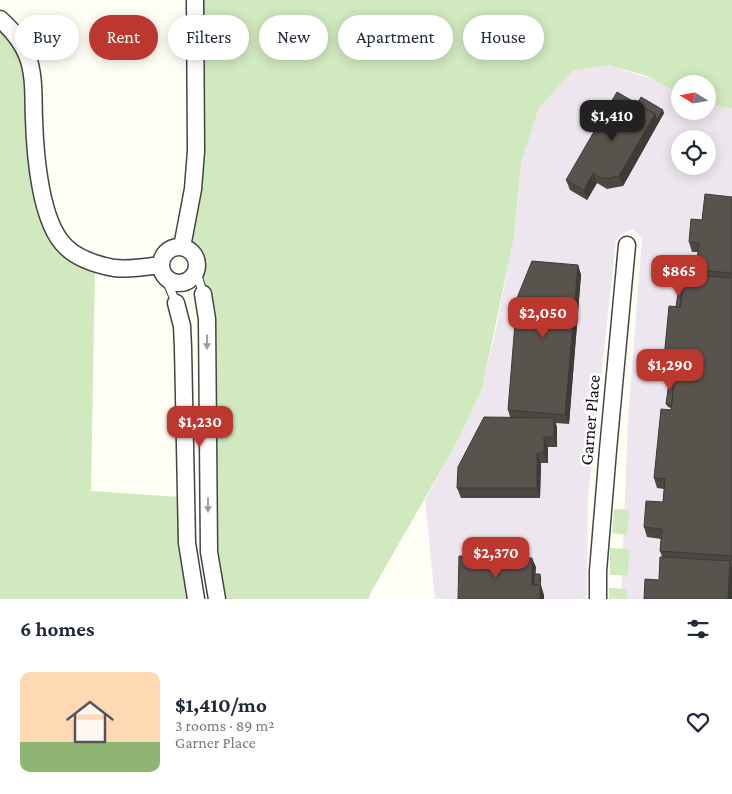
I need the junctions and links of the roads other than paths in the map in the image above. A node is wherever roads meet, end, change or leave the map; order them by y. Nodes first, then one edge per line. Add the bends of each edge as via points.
1 (195, 0) edge
2 (0, 19) edge
3 (627, 245) dead end
4 (182, 247) junction
5 (196, 270) junction
6 (163, 272) junction
7 (203, 294) joint
8 (176, 303) joint
9 (196, 599) edge
10 (217, 599) edge
11 (598, 599) edge

1 - 4 street via 196,151 193,189
2 - 6 street via 19,38 28,56 39,182 55,231 65,247 82,258 116,268
3 - 11 street, Garner Place
4 - 5 street via 195,257
4 - 6 street via 167,251
5 - 6 street via 186,282 176,284
5 - 7 lane
6 - 8 lane
7 -> 10 street via 207,319 209,552
8 - 9 street via 182,326 187,543

